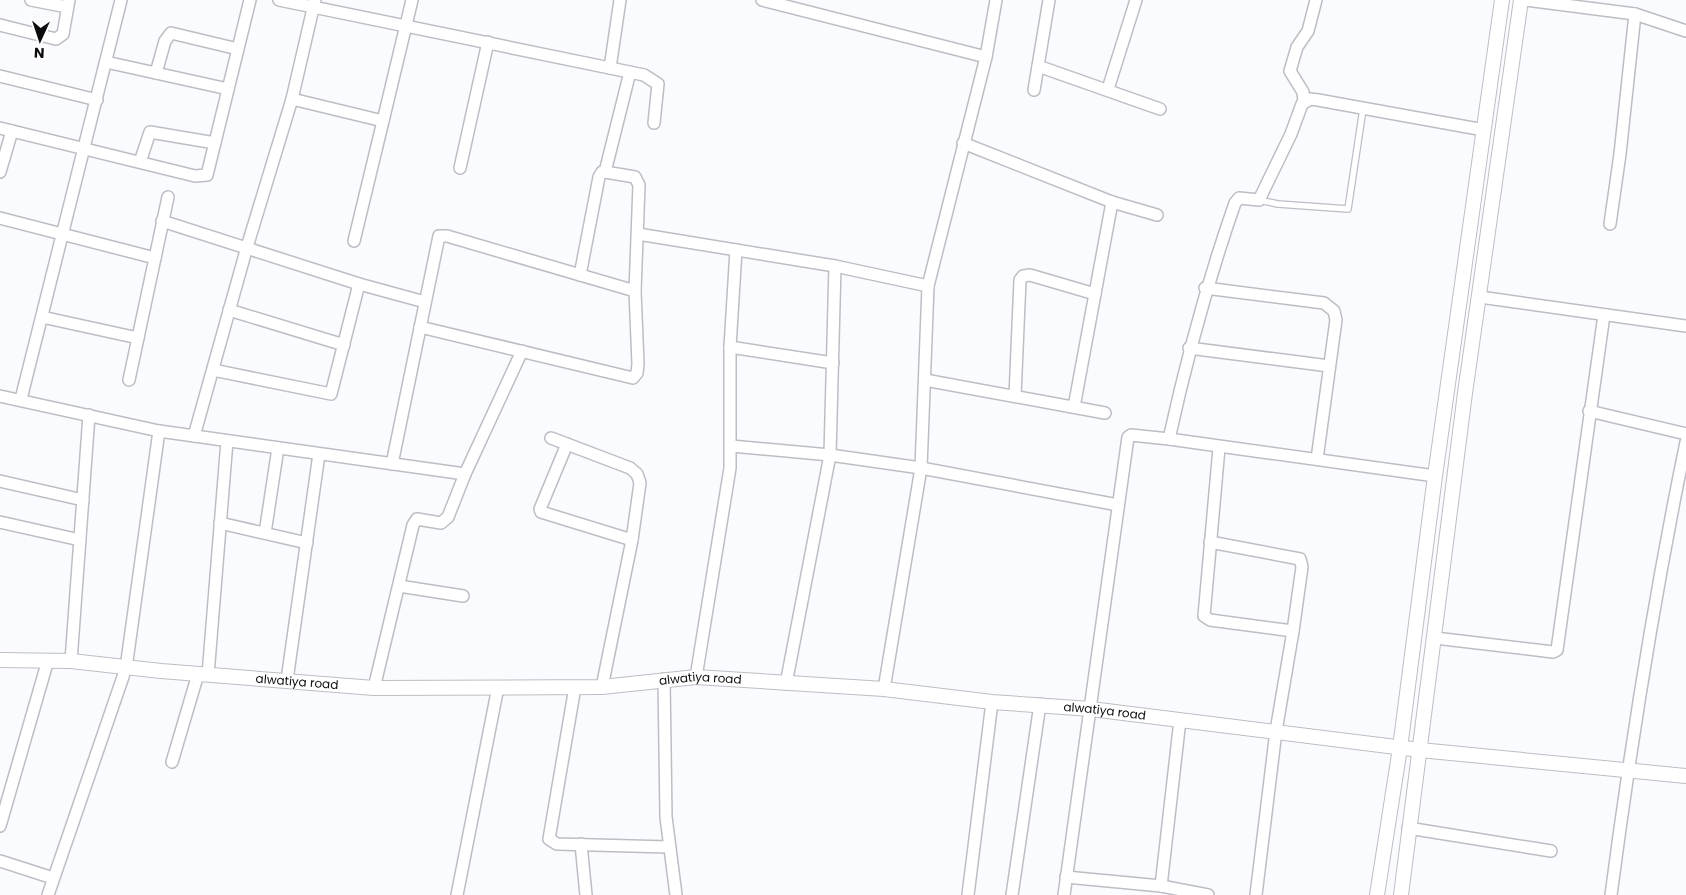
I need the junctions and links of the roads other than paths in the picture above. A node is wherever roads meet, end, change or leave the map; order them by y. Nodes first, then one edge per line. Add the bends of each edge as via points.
1 (31, 0) edge
2 (121, 0) edge
3 (250, 0) edge
4 (279, 0) edge
5 (412, 0) edge
6 (620, 0) edge
7 (762, 0) edge
8 (996, 0) edge
9 (1049, 0) edge
10 (1136, 0) edge
11 (1316, 0) edge
12 (1502, 0) edge
13 (1521, 0) edge
14 (1526, 0) edge
15 (68, 4) edge
16 (314, 4) edge
17 (1635, 14) junction
18 (0, 25) edge
19 (406, 26) junction
20 (1686, 31) edge
21 (488, 42) junction
22 (238, 49) junction
23 (986, 57) junction
24 (106, 62) junction
25 (1038, 66) junction
26 (610, 68) junction
27 (630, 72) junction
28 (156, 73) junction
29 (0, 76) edge
30 (228, 89) junction
31 (1108, 89) junction
32 (1034, 90) dead end
33 (292, 99) junction
34 (97, 100) junction
35 (1304, 102) junction
36 (1160, 109) dead end
37 (1363, 109) junction
38 (383, 121) junction
39 (654, 123) dead end
40 (0, 128) edge
41 (1484, 130) junction
42 (12, 131) junction
43 (216, 143) junction
44 (963, 143) junction
45 (86, 148) junction
46 (140, 162) junction
47 (460, 168) dead end
48 (0, 172) edge
49 (606, 172) junction
50 (168, 197) dead end
51 (1259, 200) junction
52 (1112, 202) junction
53 (1157, 215) dead end
54 (0, 218) edge
55 (162, 221) junction
56 (1610, 224) dead end
57 (63, 234) junction
58 (638, 234) junction
59 (354, 241) dead end
60 (247, 247) junction
61 (736, 250) junction
62 (155, 258) junction
63 (835, 266) junction
64 (580, 274) junction
65 (358, 284) junction
66 (928, 286) junction
67 (1205, 288) junction
68 (635, 291) junction
69 (1095, 294) junction
70 (1480, 297) junction
71 (425, 302) junction
72 (230, 310) junction
73 (1604, 314) junction
74 (42, 317) junction
75 (1686, 326) edge
76 (420, 327) junction
77 (138, 338) junction
78 (344, 345) junction
79 (730, 347) junction
80 (1189, 348) junction
81 (522, 351) junction
82 (833, 363) junction
83 (1328, 366) junction
84 (213, 370) junction
85 (129, 380) dead end
86 (925, 380) junction
87 (0, 396) edge
88 (1015, 396) junction
89 (21, 399) junction
90 (1074, 407) junction
91 (1589, 411) junction
92 (1105, 413) dead end
93 (89, 415) junction
94 (159, 431) junction
95 (1686, 434) edge
96 (194, 436) junction
97 (551, 438) dead end
98 (1168, 439) junction
99 (227, 441) junction
100 (1686, 442) edge
101 (567, 444) junction
102 (731, 446) junction
103 (278, 448) junction
104 (1219, 448) junction
105 (320, 454) junction
106 (830, 455) junction
107 (1317, 459) junction
108 (392, 464) junction
109 (921, 468) junction
110 (465, 474) junction
111 (1435, 476) junction
112 (0, 481) edge
113 (83, 500) junction
114 (1118, 505) junction
115 (0, 522) edge
116 (220, 523) junction
117 (265, 533) junction
118 (80, 540) junction
119 (632, 540) junction
120 (1210, 542) junction
121 (307, 543) junction
122 (399, 586) junction
123 (463, 596) dead end
124 (1293, 631) junction
125 (1435, 638) junction
126 (0, 660) edge
127 (48, 660) junction
128 (71, 661) junction
129 (126, 668) junction
130 (203, 674) junction
131 (696, 678) junction
132 (664, 679) junction
133 (287, 680) junction
134 (786, 684) junction
135 (498, 687) junction
136 (575, 687) junction
137 (602, 687) junction
138 (374, 688) junction
139 (884, 689) junction
140 (992, 702) junction
141 (1040, 704) junction
142 (1092, 709) junction
143 (1180, 720) junction
144 (1276, 731) junction
145 (1400, 748) junction
146 (1420, 750) junction
147 (172, 762) dead end
148 (1627, 771) junction
149 (1686, 776) edge
150 (0, 826) edge
151 (1408, 828) junction
152 (581, 844) junction
153 (669, 847) junction
154 (1551, 851) dead end
155 (0, 861) edge
156 (1066, 877) junction
157 (52, 878) junction
158 (1161, 886) junction
159 (48, 895) edge
160 (457, 895) edge
161 (586, 895) edge
162 (676, 895) edge
163 (968, 895) edge
164 (1012, 895) edge
165 (1064, 895) edge
166 (1208, 895) edge
167 (1256, 895) edge
168 (1377, 895) edge
169 (1401, 895) edge
170 (1611, 895) edge

1 - 15 street
2 - 24 street
3 - 22 street
4 - 16 street
5 - 19 street
6 - 26 street
7 - 23 street
8 - 23 street
9 - 25 street
10 - 31 street
11 - 35 street via 1308,31 1297,47 1290,71 1303,92
12 - 41 street
13 - 70 street
14 - 17 street
15 - 18 street via 62,34 56,39
16 - 19 street
16 - 33 street
17 - 20 street
17 - 56 street
19 - 21 street
19 - 38 street
21 - 26 street
21 - 47 street
22 - 28 street via 171,33 165,41
22 - 30 street
23 - 44 street
24 - 28 street
24 - 34 street
25 - 31 street
25 - 32 street
26 - 27 street
27 - 39 street via 644,74 658,84
27 - 49 street
28 - 30 street
29 - 34 street
30 - 43 street
31 - 36 street
33 - 38 street
33 - 60 street
34 - 45 street
35 - 37 street via 1318,100
35 - 51 street
37 - 41 street
37 - 51 lane via 1348,209
38 - 59 street
40 - 42 street
41 - 111 street
42 - 45 street
42 - 48 street
43 - 46 street via 150,132
43 - 46 street via 209,170 203,177
44 - 52 street
44 - 66 street
45 - 46 street
45 - 57 street
49 - 58 street via 638,180
49 - 64 street via 599,177
50 - 55 street
51 - 67 street via 1236,199
52 - 53 street
52 - 69 street
54 - 57 street
55 - 60 street
55 - 62 street
57 - 62 street
57 - 74 street
58 - 61 street
58 - 68 street
60 - 65 street
60 - 72 street
61 - 63 street
61 - 79 street
62 - 77 street
63 - 66 street
63 - 82 street
64 - 68 street
64 - 71 street via 439,236
65 - 71 street
65 - 78 street
66 - 86 street
67 - 80 street
67 - 83 street via 1329,306 1336,320
68 - 81 street via 638,364 633,378
69 - 88 street via 1030,275 1022,276
69 - 90 street
70 - 73 street
70 - 125 street via 1464,393
71 - 76 street
72 - 78 street
72 - 84 street
73 - 75 street
73 - 91 street
74 - 77 street
74 - 89 street
76 - 81 street
76 - 108 street
77 - 85 street
78 - 84 street via 330,394
79 - 82 street
79 - 102 street
80 - 83 street
80 - 98 street
81 - 110 street
82 - 106 street
83 - 107 street
84 - 96 street
86 - 88 street
86 - 109 street
87 - 89 street
88 - 90 street
89 - 93 street
90 - 92 street
91 - 95 street
91 - 125 street via 1557,650
93 - 94 street
93 - 113 street
94 - 96 street
94 - 129 street
96 - 99 street
97 - 101 street
98 - 104 street
98 - 114 street via 1128,437
99 - 103 street
99 - 116 street
100 - 148 street via 1658,576
101 - 119 street via 630,468 637,474 640,483
101 - 119 street via 541,512
102 - 106 street
102 - 131 street
103 - 105 street
103 - 117 street
104 - 107 street
104 - 120 street
105 - 108 street
105 - 121 street
106 - 109 street
106 - 134 street
107 - 111 street
108 - 110 street
109 - 114 street
109 - 139 street
110 - 122 street via 445,521 415,521
111 - 145 street
112 - 113 street
113 - 118 street
114 - 142 street
115 - 118 street
116 - 117 street
116 - 130 street
117 - 121 street
118 - 128 street
119 - 137 street
120 - 124 street via 1300,559 1302,567
120 - 124 street via 1204,616 1210,620
121 - 133 street
122 - 123 street
122 - 138 street
124 - 144 street
125 - 146 street
126 - 127 street, alwatiya road
127 - 128 street, alwatiya road
127 - 150 street
128 - 129 street, alwatiya road
129 - 130 street, alwatiya road
129 - 157 street
130 - 133 street, alwatiya road
130 - 147 street
131 - 132 street, alwatiya road
131 - 134 street, alwatiya road
132 - 137 street, alwatiya road
132 - 153 street via 665,810
133 - 138 street, alwatiya road
134 - 139 street, alwatiya road
135 - 136 street, alwatiya road
135 - 138 street, alwatiya road
135 - 160 street
136 - 137 street, alwatiya road
136 - 152 street via 549,839 557,844
139 - 140 street, alwatiya road
140 - 141 street, alwatiya road
140 - 163 street
141 - 142 street, alwatiya road
141 - 164 street
142 - 143 street, alwatiya road
142 - 156 street
143 - 144 street, alwatiya road
143 - 158 street
144 - 145 street, alwatiya road
144 - 167 street
145 - 146 street, alwatiya road
145 - 168 street
146 - 148 street, alwatiya road
146 - 151 street
148 - 149 street, alwatiya road
148 - 170 street
151 - 154 street
151 - 169 street
152 - 153 street
152 - 161 street
153 - 162 street
155 - 157 street
156 - 158 street
156 - 165 street
157 - 159 street
158 - 166 street

